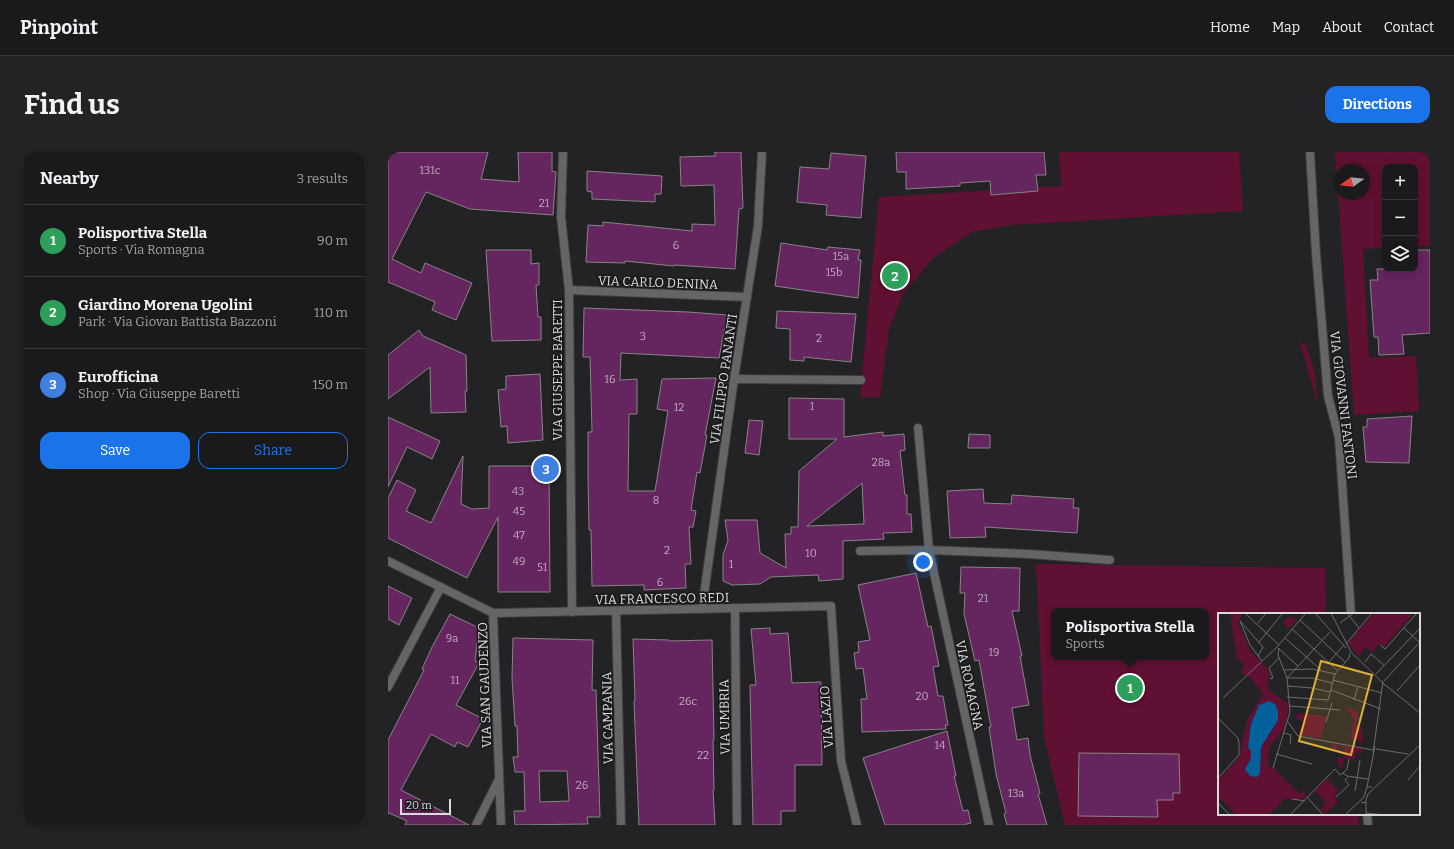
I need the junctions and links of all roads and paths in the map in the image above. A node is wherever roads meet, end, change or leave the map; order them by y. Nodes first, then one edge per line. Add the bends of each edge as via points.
1 (564, 152) edge
2 (762, 152) edge
3 (1310, 152) edge
4 (569, 290) junction
5 (747, 297) junction
6 (734, 379) junction
7 (861, 380) dead end
8 (918, 428) dead end
9 (860, 550) dead end
10 (929, 550) junction
11 (1110, 560) dead end
12 (388, 561) edge
13 (441, 587) junction
14 (832, 606) joint
15 (735, 608) junction
16 (702, 609) junction
17 (616, 611) junction
18 (572, 612) junction
19 (493, 613) junction
20 (1351, 613) edge
21 (388, 688) edge
22 (499, 780) junction
23 (1367, 815) edge
24 (476, 825) edge
25 (501, 825) edge
26 (622, 825) edge
27 (737, 825) edge
28 (857, 825) edge
29 (988, 825) edge
30 (1368, 825) edge

1 - 4 street, VIA GIUSEPPE BARETTI via 561,217
2 - 5 street, VIA FILIPPO PANANTI via 758,226
3 - 20 street, VIA GIOVANNI FANTONI via 1328,396 1339,438
4 - 5 street, VIA CARLO DENINA
4 - 18 street, VIA GIUSEPPE BARETTI
5 - 6 street, VIA FILIPPO PANANTI
6 - 7 street
6 - 16 street, VIA FILIPPO PANANTI
8 - 10 street, VIA ROMAGNA
9 - 10 street
10 - 11 street
10 - 29 street, VIA ROMAGNA
12 - 13 street, VIA SAN GAUDENZO
13 - 19 street, VIA SAN GAUDENZO
13 - 21 street
14 - 15 street, VIA FRANCESCO REDI
14 - 28 street, VIA LAZIO via 841,761
15 - 16 street, VIA FRANCESCO REDI
15 - 27 street, VIA UMBRIA
16 - 17 street, VIA FRANCESCO REDI
17 - 18 street, VIA FRANCESCO REDI
17 - 26 street, VIA CAMPANIA
18 - 19 street, VIA FRANCESCO REDI
19 - 22 street, VIA SAN GAUDENZO
22 - 24 street
22 - 25 street, VIA SAN GAUDENZO
23 - 30 street

